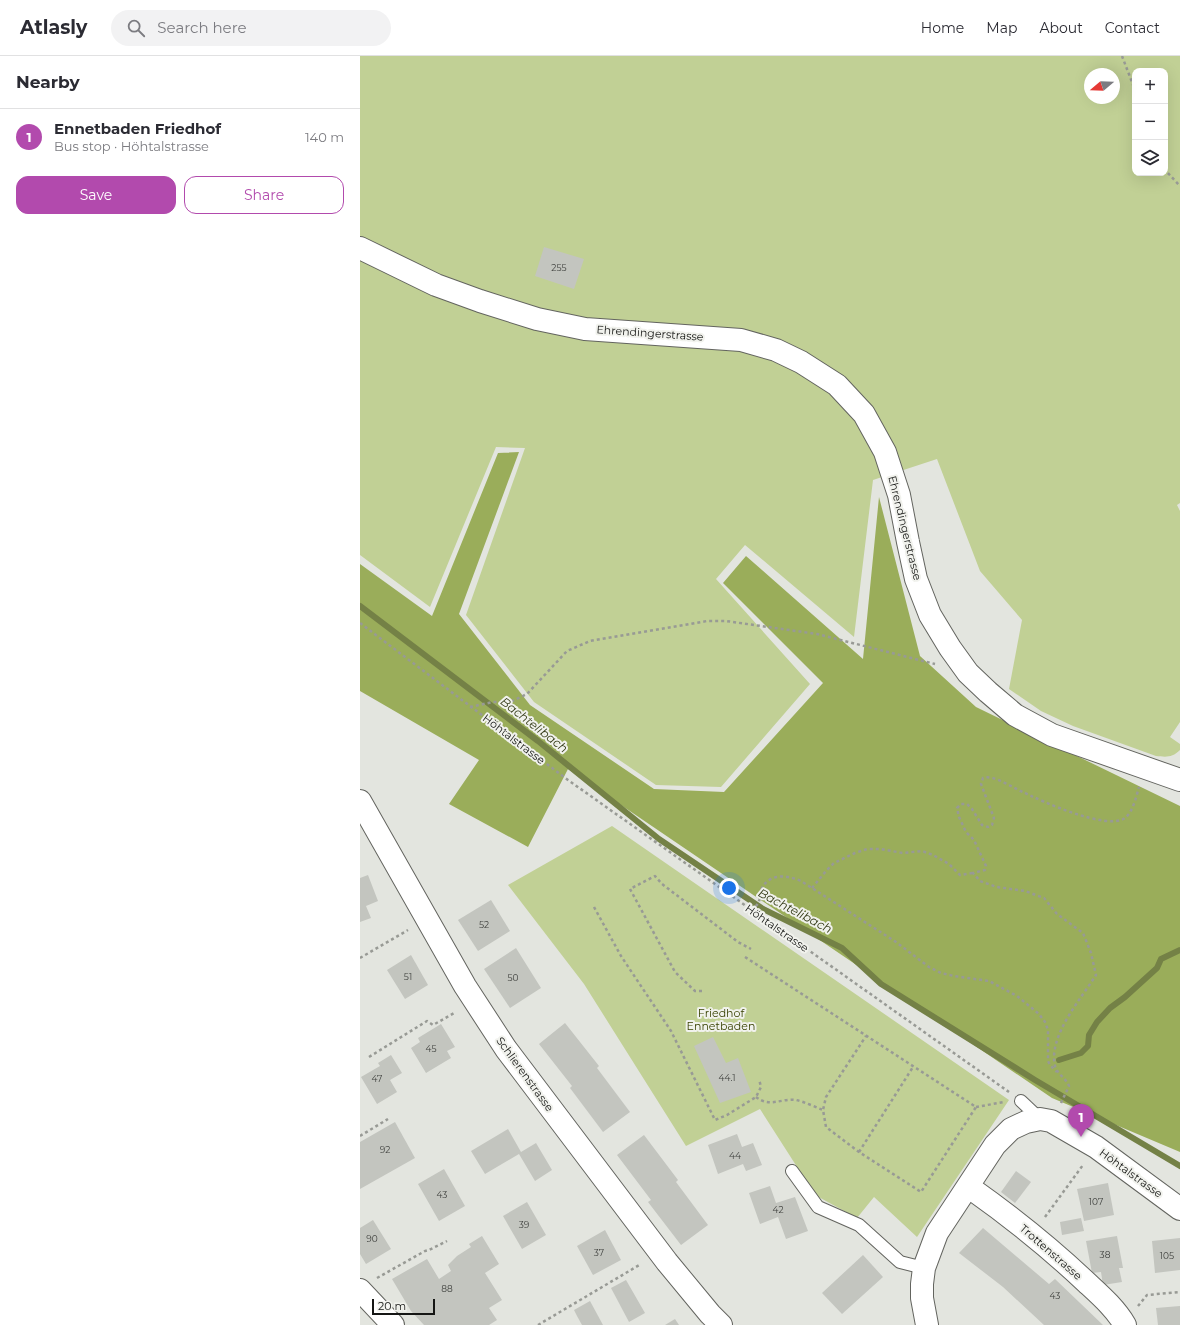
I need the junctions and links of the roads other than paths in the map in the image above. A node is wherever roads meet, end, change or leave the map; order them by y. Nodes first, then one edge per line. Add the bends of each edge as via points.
1 (360, 248) edge
2 (1180, 779) edge
3 (360, 801) edge
4 (1021, 1100) road end
5 (1040, 1119) junction
6 (792, 1171) dead end
7 (969, 1187) junction
8 (1180, 1209) edge
9 (924, 1268) junction
10 (366, 1285) edge
11 (1124, 1324) edge
12 (393, 1325) edge
13 (721, 1325) edge
14 (927, 1325) edge

1 - 2 street, Ehrendingerstrasse via 436,285 537,319 585,329 741,340 776,350 801,362 837,385 864,414 886,452 899,495 916,579 930,615 968,673 1015,715 1052,735
3 - 13 street, Schlierenstrasse via 461,979 510,1055 667,1262
4 - 5 lane, Höhtalstrasse
5 - 7 street via 1011,1129 995,1145
5 - 8 street, Höhtalstrasse via 1057,1124 1096,1147
6 - 9 lane via 818,1207 859,1225 900,1262
7 - 9 street via 937,1233
7 - 11 street, Trottenstrasse via 1032,1235 1102,1297
9 - 14 street via 922,1298
10 - 12 street

